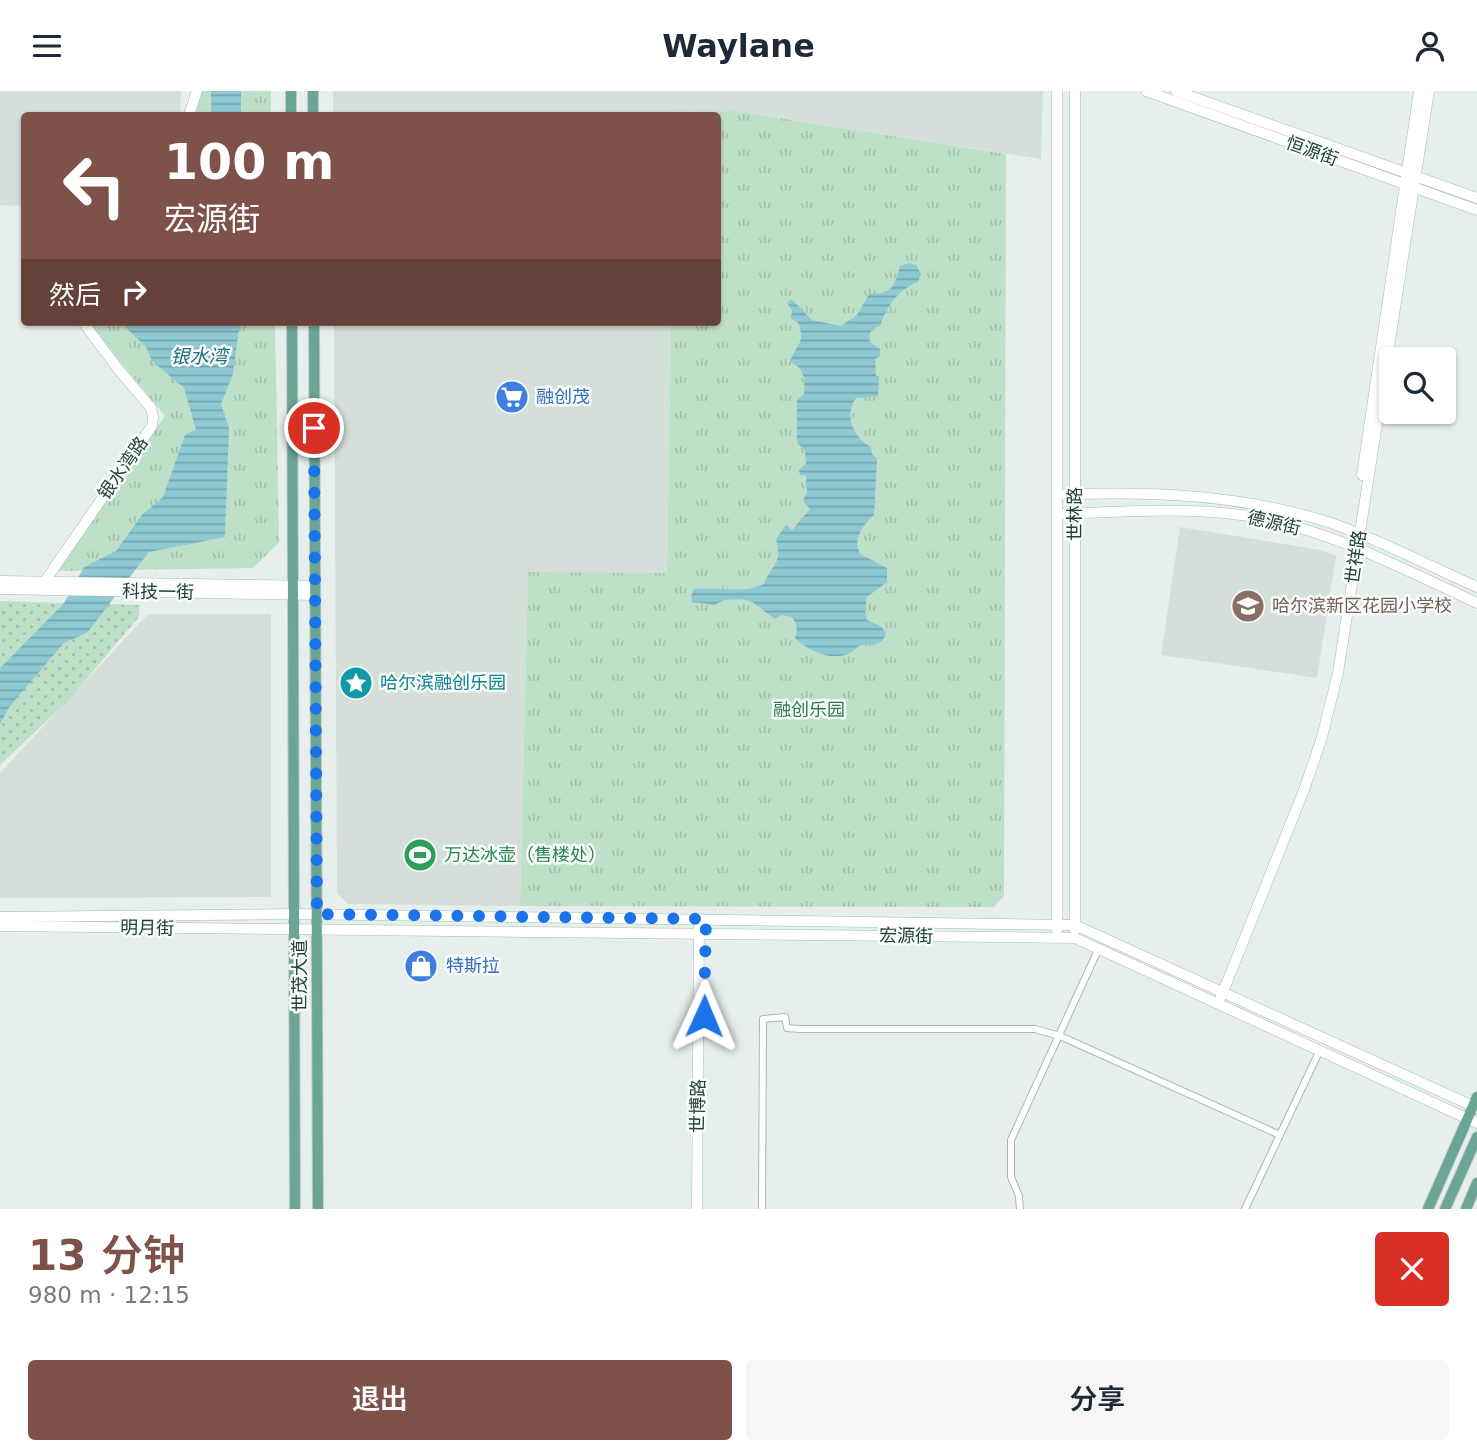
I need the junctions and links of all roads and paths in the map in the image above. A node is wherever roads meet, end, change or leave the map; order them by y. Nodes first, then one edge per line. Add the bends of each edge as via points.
1 (197, 91) edge
2 (291, 91) edge
3 (313, 91) edge
4 (1057, 91) edge
5 (1075, 91) edge
6 (1146, 91) edge
7 (1176, 91) edge
8 (1419, 91) edge
9 (1429, 91) edge
10 (190, 112) edge
11 (291, 112) edge
12 (313, 112) edge
13 (1410, 181) junction
14 (1477, 198) edge
15 (1477, 210) edge
16 (86, 326) edge
17 (292, 326) edge
18 (314, 326) edge
19 (1075, 494) junction
20 (1057, 495) junction
21 (1075, 513) junction
22 (1057, 514) junction
23 (1356, 533) junction
24 (1354, 547) junction
25 (0, 581) edge
26 (46, 584) junction
27 (1477, 587) edge
28 (0, 589) edge
29 (293, 590) junction
30 (315, 590) junction
31 (1477, 603) edge
32 (294, 914) junction
33 (317, 914) junction
34 (0, 917) edge
35 (703, 919) junction
36 (1056, 924) junction
37 (1075, 925) junction
38 (0, 926) edge
39 (294, 929) junction
40 (317, 929) junction
41 (702, 934) junction
42 (1057, 938) junction
43 (1074, 938) junction
44 (1098, 950) junction
45 (1223, 992) junction
46 (1217, 1006) junction
47 (1060, 1036) junction
48 (1319, 1052) junction
49 (1476, 1104) edge
50 (1472, 1121) edge
51 (1280, 1135) junction
52 (1477, 1136) edge
53 (1477, 1183) edge
54 (295, 1209) edge
55 (318, 1209) edge
56 (699, 1209) edge
57 (762, 1209) edge
58 (1020, 1209) edge
59 (1245, 1209) edge
60 (1428, 1209) edge
61 (1445, 1209) edge
62 (1465, 1209) edge

1 - 10 main road
2 - 11 main road
3 - 12 main road
4 - 20 main road, 世林路
5 - 19 main road, 世林路
6 - 13 main road, 恒源街
7 - 13 main road, 恒源街
8 - 13 main road, 世祥路
9 - 13 main road, 世祥路
13 - 14 main road, 恒源街
13 - 15 main road, 恒源街
13 - 23 main road, 世祥路
16 - 26 main road, 银水湾路 via 151,408 152,426
17 - 29 main road, 世茂大道
18 - 30 main road, 世茂大道
19 - 20 main road, 德源街
19 - 21 main road, 世林路
19 - 23 main road, 德源街 via 1239,500
20 - 22 main road, 世林路
21 - 22 main road, 德源街
21 - 24 main road, 德源街 via 1167,509 1227,513 1288,525
21 - 37 main road, 世林路
22 - 36 main road, 世林路
23 - 24 main road, 世祥路
23 - 27 main road, 德源街
24 - 31 main road, 德源街
24 - 45 main road, 世祥路 via 1338,673 1322,737
25 - 26 main road, 科技一街
26 - 28 main road, 科技一街
26 - 29 main road, 科技一街
29 - 30 main road, 科技一街
29 - 32 main road, 世茂大道
30 - 33 main road, 世茂大道
32 - 33 main road, 宏源街
32 - 34 main road, 明月街
32 - 39 main road, 世茂大道
33 - 35 main road, 宏源街
33 - 40 main road, 世茂大道
35 - 36 main road, 宏源街
35 - 41 main road, 世博路
36 - 37 main road, 宏源街
36 - 42 main road, 世林路
37 - 43 main road, 世林路
37 - 45 main road, 宏源街
38 - 39 main road, 明月街
39 - 40 main road, 宏源街
39 - 54 main road, 世茂大道
40 - 41 main road, 宏源街
40 - 55 main road, 世茂大道
41 - 42 main road, 宏源街
41 - 56 main road, 世博路
42 - 43 main road, 宏源街
43 - 44 main road, 宏源街
44 - 46 main road, 宏源街
44 - 47 street
45 - 46 main road, 世祥路
45 - 49 main road, 宏源街
46 - 48 main road, 宏源街
47 - 51 street
47 - 57 street via 1035,1029 787,1028 785,1017 763,1019
47 - 58 street via 1011,1140 1011,1177
48 - 50 main road, 宏源街
48 - 51 street
49 - 50 main road
50 - 60 main road
51 - 59 street
52 - 61 main road
53 - 62 main road

